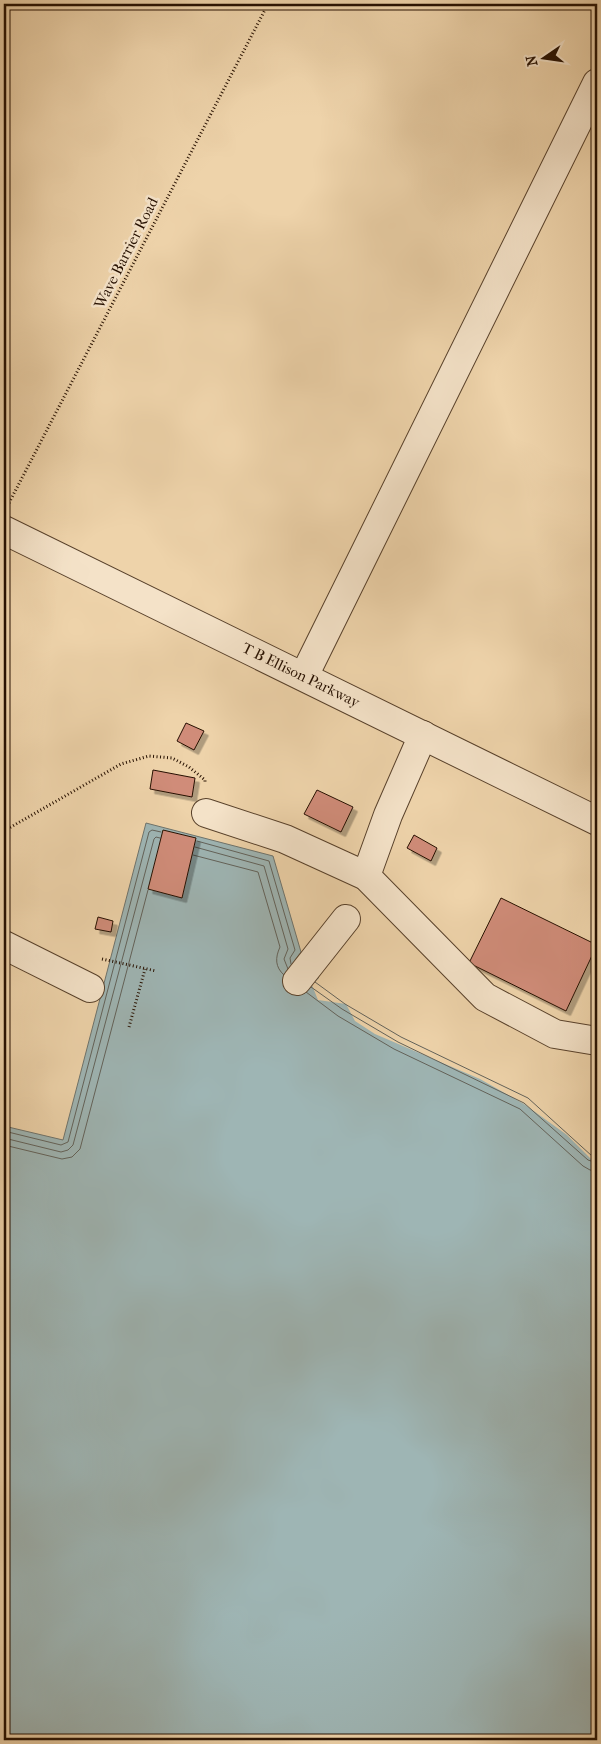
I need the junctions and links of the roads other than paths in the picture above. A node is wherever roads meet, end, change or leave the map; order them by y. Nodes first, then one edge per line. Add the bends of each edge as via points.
1 (597, 83) edge
2 (4, 530) edge
3 (304, 676) junction
4 (423, 735) junction
5 (206, 812) road end
6 (597, 821) edge
7 (366, 876) junction
8 (346, 919) dead end
9 (4, 945) edge
10 (297, 982) dead end
11 (90, 988) dead end
12 (597, 1041) edge

1 - 3 street
2 - 3 street, T B Ellison Parkway
3 - 4 street, T B Ellison Parkway
4 - 6 street, T B Ellison Parkway
4 - 7 street
5 - 7 street via 285,839
7 - 12 street via 485,997 555,1034
8 - 10 street
9 - 11 street

